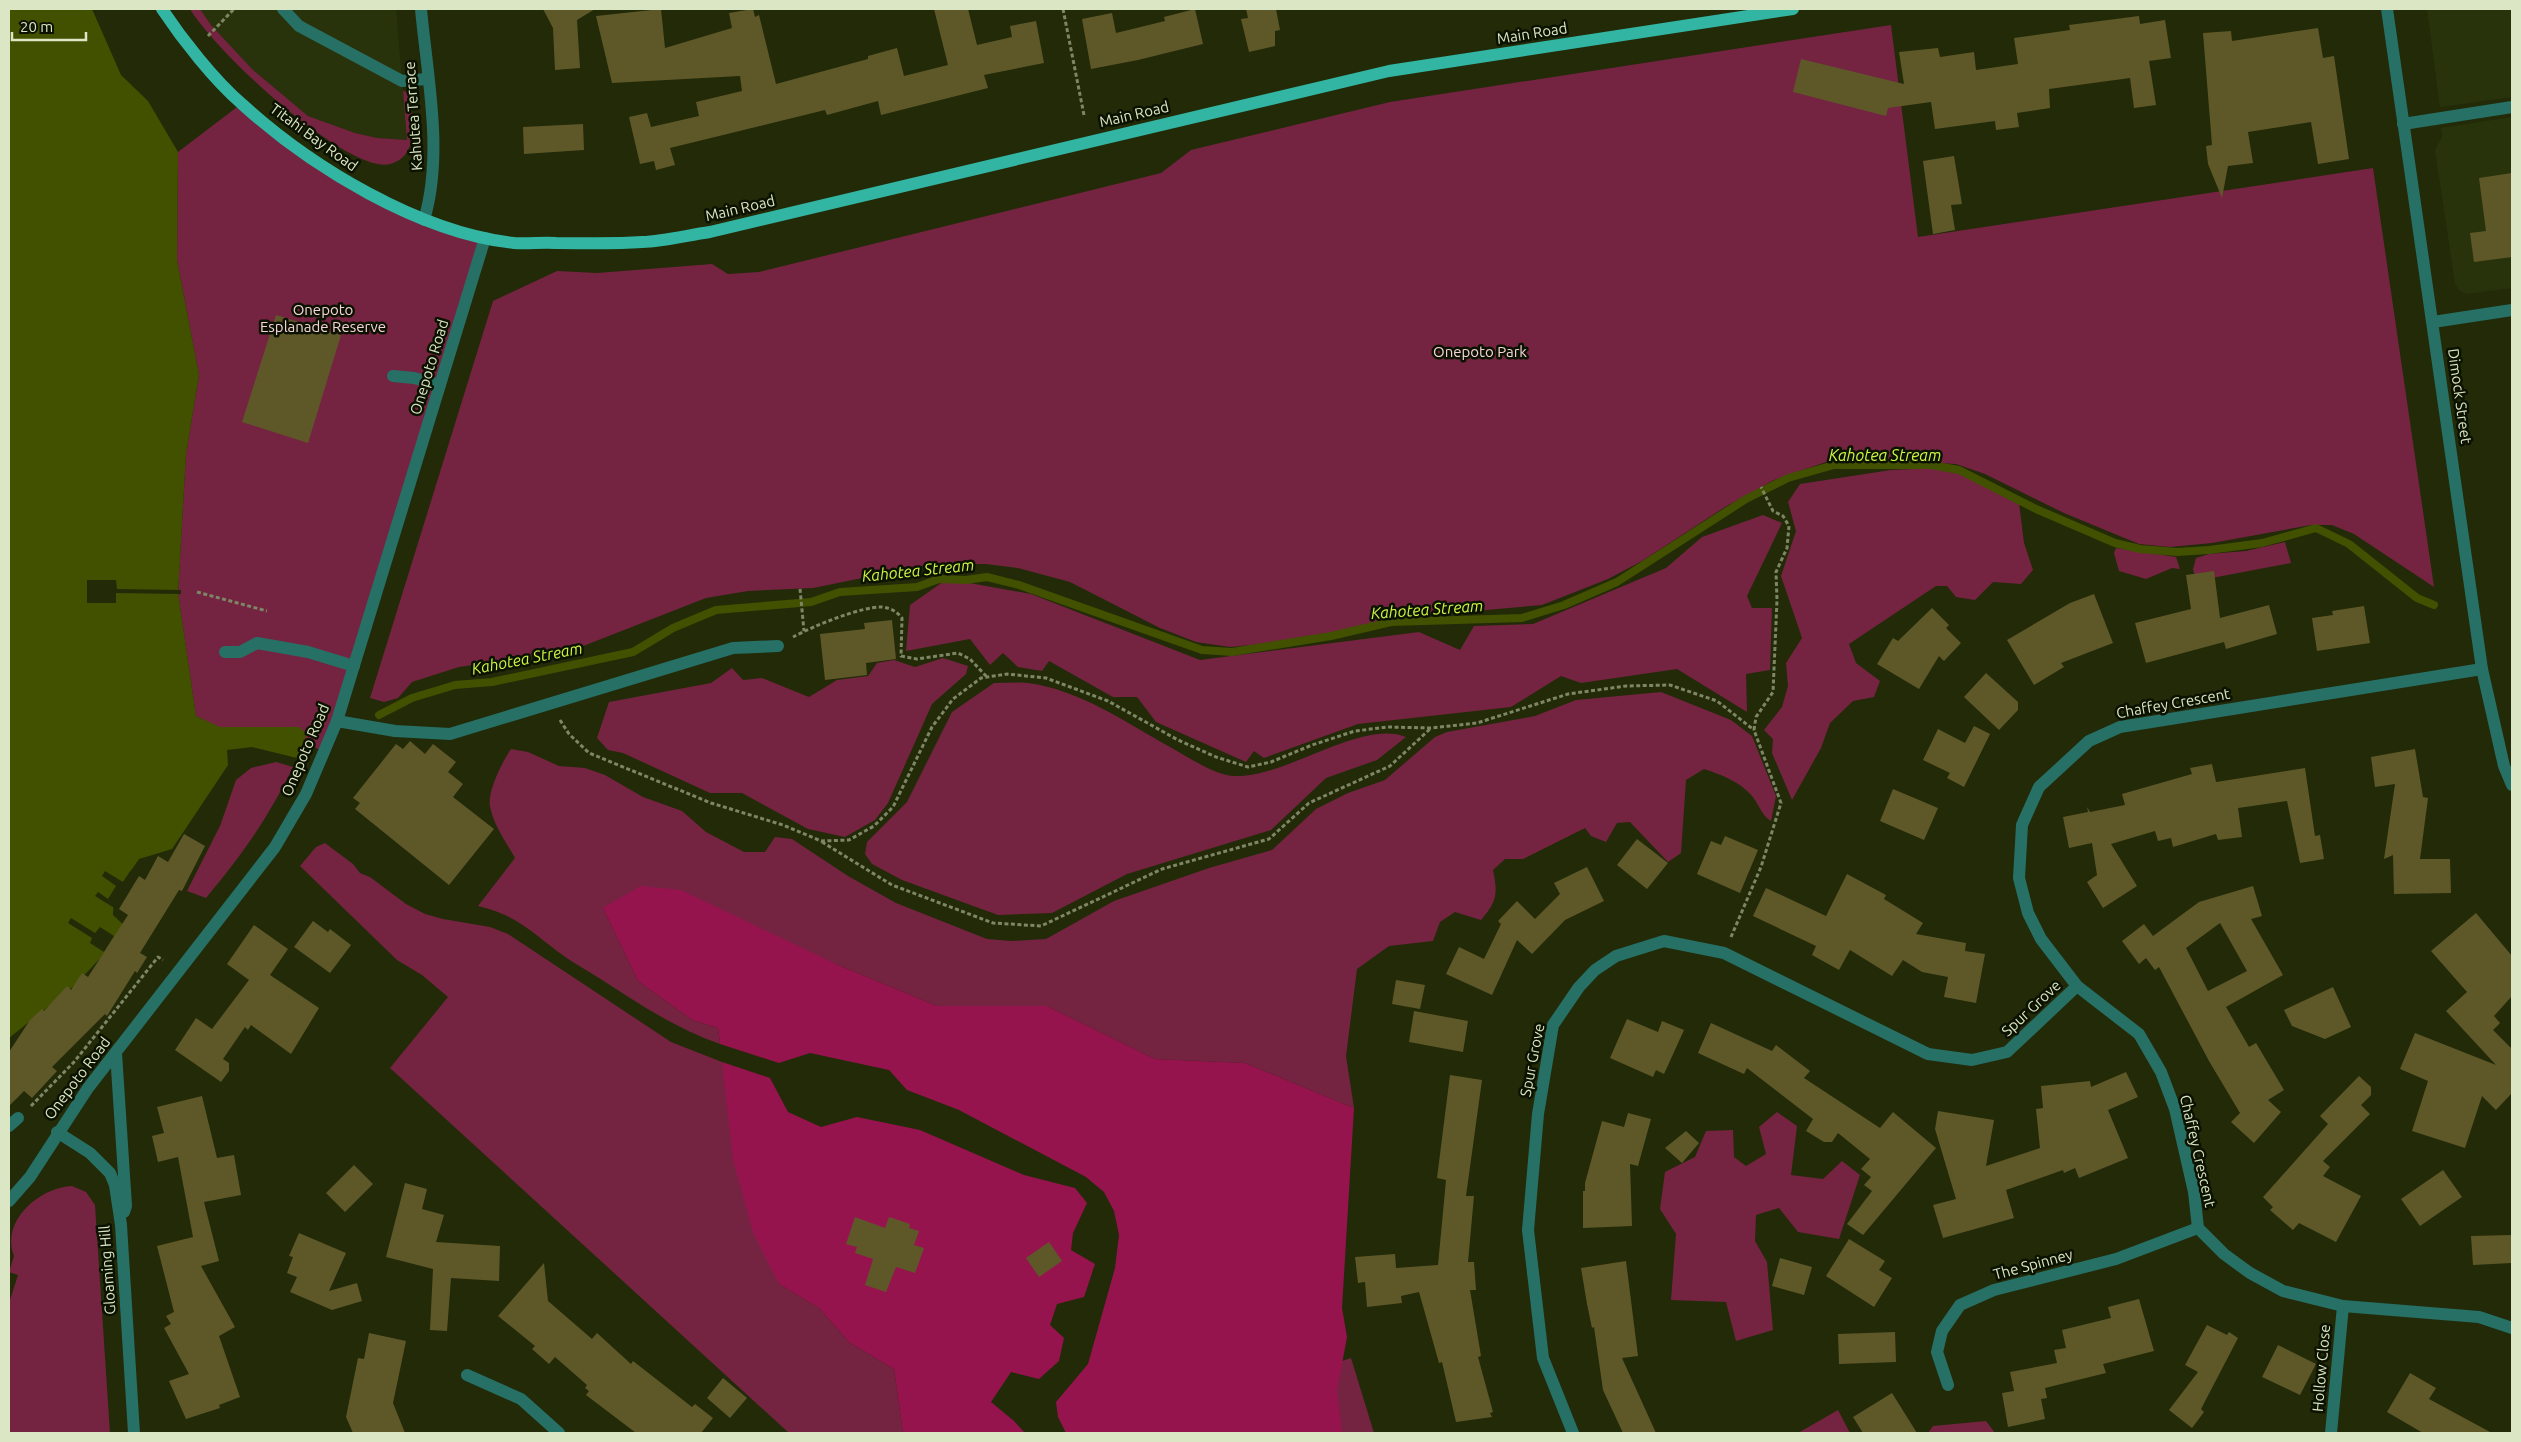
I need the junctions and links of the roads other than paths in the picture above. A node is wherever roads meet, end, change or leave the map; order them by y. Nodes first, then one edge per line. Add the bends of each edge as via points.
1 (162, 9) edge
2 (283, 9) edge
3 (421, 9) edge
4 (1793, 9) edge
5 (2387, 9) edge
6 (427, 79) junction
7 (2512, 108) edge
8 (2403, 124) junction
9 (424, 220) junction
10 (485, 238) junction
11 (2512, 310) edge
12 (2433, 322) junction
13 (393, 376) dead end
14 (440, 384) junction
15 (778, 646) road end
16 (225, 652) dead end
17 (354, 666) junction
18 (2482, 668) junction
19 (337, 721) junction
20 (2512, 785) edge
21 (2077, 986) junction
22 (116, 1052) junction
23 (57, 1132) junction
24 (9, 1201) edge
25 (121, 1225) junction
26 (2198, 1228) junction
27 (2343, 1306) junction
28 (2512, 1328) edge
29 (466, 1375) dead end
30 (1948, 1385) dead end
31 (134, 1433) edge
32 (559, 1433) edge
33 (1573, 1433) edge
34 (2330, 1433) edge

1 - 9 main road, Titahi Bay Road via 179,34 241,104 351,184
2 - 6 street via 299,26 402,81
3 - 6 street, Kahutea Terrace
4 - 10 main road, Main Road via 1389,71 710,232 645,242 582,244 515,243
5 - 8 street, Dimock Street
6 - 9 street, Kahutea Terrace via 434,173 432,195
7 - 8 street
8 - 12 street, Dimock Street
9 - 10 main road, Titahi Bay Road
10 - 14 street, Onepoto Road
11 - 12 street
12 - 18 street, Dimock Street
13 - 14 street
14 - 17 street, Onepoto Road
15 - 19 street via 733,648 450,734 395,731
16 - 17 street via 240,652 257,643 308,652
17 - 19 street, Onepoto Road
18 - 20 street, Dimock Street via 2504,766
18 - 21 street, Chaffey Crescent via 2120,727 2089,741 2038,787 2022,825 2019,878 2028,913 2041,939
19 - 22 street, Onepoto Road via 306,794 275,847
21 - 26 street, Chaffey Crescent via 2139,1034 2161,1072 2175,1109 2194,1192
21 - 33 street, Spur Grove via 2007,1052 1972,1060 1928,1054 1724,953 1664,941 1616,956 1595,970 1579,986 1553,1025 1538,1114 1528,1230 1543,1358
22 - 23 street, Onepoto Road
22 - 25 street via 126,1206
23 - 24 street, Onepoto Road via 30,1177
23 - 25 street, Gloaming Hill via 90,1153 110,1173
25 - 31 street, Gloaming Hill
26 - 27 street, Chaffey Crescent via 2224,1254 2283,1291
26 - 30 street, The Spinney via 2116,1259 1994,1290 1960,1305 1942,1331 1937,1352
27 - 28 street, Chaffey Crescent via 2479,1316
27 - 34 street, Hollow Close
29 - 32 street via 521,1399

